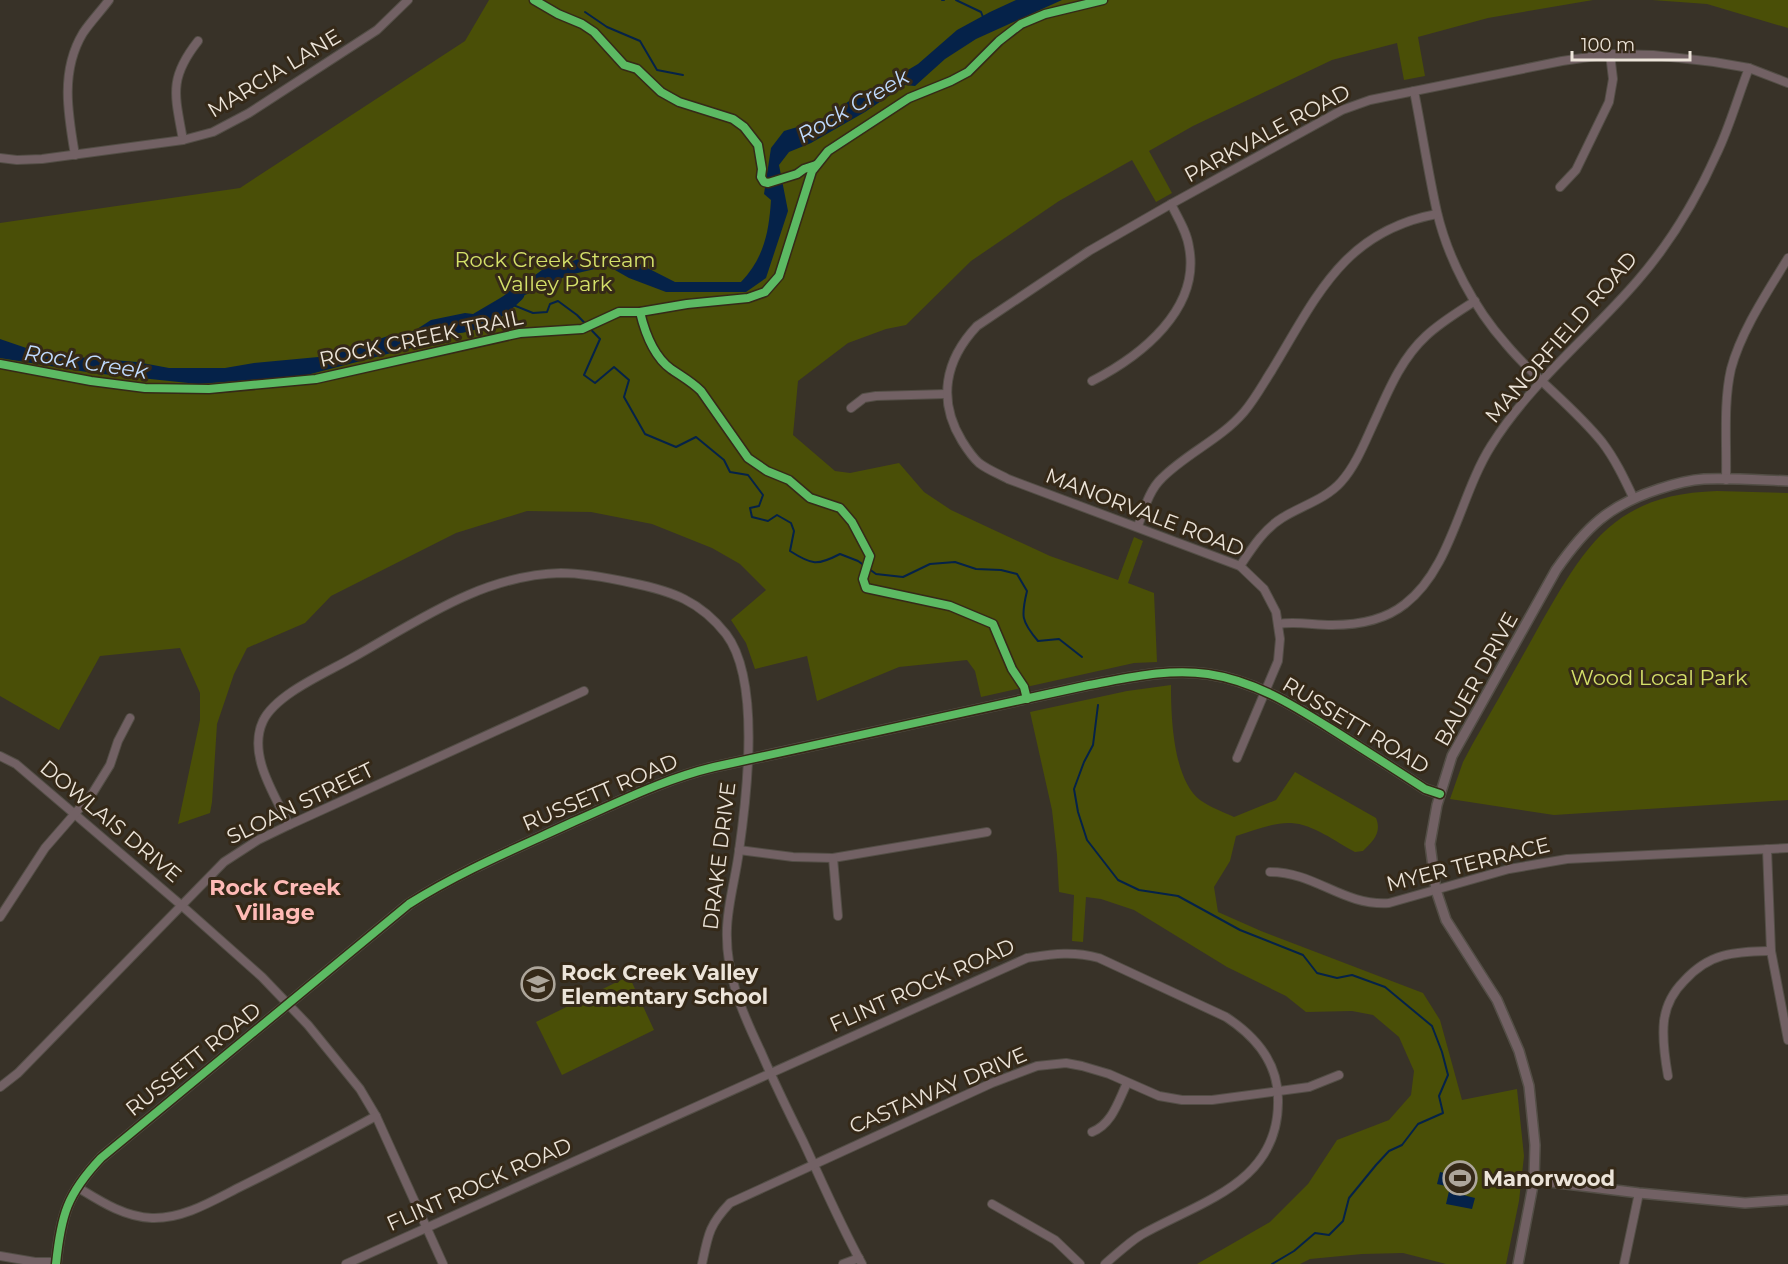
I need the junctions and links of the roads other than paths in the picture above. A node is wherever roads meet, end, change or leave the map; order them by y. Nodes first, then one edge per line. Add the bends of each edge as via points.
1 (109, 0) edge
2 (408, 0) edge
3 (198, 41) dead end
4 (1611, 54) junction
5 (1749, 68) junction
6 (1788, 83) edge
7 (1414, 91) junction
8 (183, 140) junction
9 (75, 155) junction
10 (0, 158) edge
11 (1560, 187) dead end
12 (1171, 204) junction
13 (1437, 213) junction
14 (1788, 258) edge
15 (1474, 301) junction
16 (1092, 381) dead end
17 (1542, 381) junction
18 (946, 394) junction
19 (851, 408) dead end
20 (1726, 480) junction
21 (1788, 481) edge
22 (1633, 497) junction
23 (1138, 526) junction
24 (1240, 566) junction
25 (1278, 624) junction
26 (584, 691) dead end
27 (1265, 691) junction
28 (130, 718) dead end
29 (0, 756) edge
30 (1237, 758) dead end
31 (748, 759) junction
32 (1440, 794) junction
33 (75, 814) junction
34 (289, 825) junction
35 (987, 832) dead end
36 (1788, 848) edge
37 (1767, 849) junction
38 (740, 850) junction
39 (833, 858) junction
40 (1270, 872) dead end
41 (1436, 890) junction
42 (181, 905) junction
43 (838, 916) dead end
44 (0, 917) edge
45 (1771, 951) junction
46 (288, 1004) junction
47 (1788, 1040) edge
48 (770, 1073) junction
49 (1339, 1075) dead end
50 (1668, 1076) dead end
51 (1127, 1083) junction
52 (0, 1087) edge
53 (1278, 1091) junction
54 (376, 1116) junction
55 (1092, 1132) dead end
56 (814, 1164) junction
57 (1534, 1180) junction
58 (77, 1187) junction
59 (1639, 1193) junction
60 (1788, 1200) edge
61 (992, 1204) dead end
62 (426, 1227) junction
63 (0, 1256) edge
64 (860, 1261) edge
65 (56, 1263) edge
66 (346, 1264) edge
67 (443, 1264) edge
68 (702, 1264) edge
69 (843, 1264) edge
70 (1080, 1264) edge
71 (1105, 1264) edge
72 (1518, 1264) edge
73 (1624, 1264) edge

1 - 9 street via 83,33 69,71 68,109
2 - 8 street, MARCIA LANE via 377,30 249,113 225,127
3 - 8 street via 184,59 176,82
4 - 5 street, PARKVALE ROAD via 1653,55
4 - 7 street, PARKVALE ROAD
4 - 11 street via 1613,79 1609,102 1576,170
5 - 6 street, PARKVALE ROAD
5 - 17 street, MANORFIELD ROAD via 1718,152 1676,228 1640,278
7 - 12 street, PARKVALE ROAD via 1342,110
7 - 13 street
8 - 9 street, MARCIA LANE
9 - 10 street, MARCIA LANE
12 - 16 street via 1187,236 1191,261 1190,280 1180,307 1139,351
12 - 18 street, PARKVALE ROAD via 1089,251 976,326 955,354
13 - 15 street via 1451,255
13 - 23 street via 1386,229 1344,260 1243,412 1161,478 1148,498
14 - 20 street via 1731,368
15 - 17 street via 1505,344
15 - 24 street via 1437,326 1407,358 1341,483 1270,526
17 - 22 street via 1602,442
17 - 25 street, MANORFIELD ROAD via 1515,410 1490,448 1435,571 1419,593 1375,620 1332,625
18 - 19 street via 876,396
18 - 23 street, MANORVALE ROAD via 955,430 980,464 1008,479
20 - 21 street, BAUER DRIVE
20 - 22 street, BAUER DRIVE via 1679,482
22 - 32 street, BAUER DRIVE via 1575,543 1556,570 1452,756
23 - 24 street, MANORVALE ROAD
24 - 25 street, MANORVALE ROAD via 1264,589
25 - 27 street, MANORVALE ROAD via 1278,661
26 - 34 street, SLOAN STREET
27 - 30 street, MANORVALE ROAD
27 - 31 street, RUSSETT ROAD via 1206,674 1136,676
27 - 32 street, RUSSETT ROAD via 1425,789
28 - 33 street via 110,765
29 - 33 street, DOWLAIS DRIVE via 16,764
31 - 34 street, DRAKE DRIVE via 746,680 739,657 711,616 680,595 650,586 576,574 523,577 450,602 271,708 262,723 257,746 259,760
31 - 38 street, DRAKE DRIVE
31 - 46 street, RUSSETT ROAD via 657,784 443,883 409,904
32 - 41 street, BAUER DRIVE via 1430,844
33 - 42 street, DOWLAIS DRIVE
33 - 44 street via 45,848
34 - 42 street, SLOAN STREET via 224,862
35 - 39 street
36 - 37 street, MYER TERRACE
37 - 41 street, MYER TERRACE via 1567,859 1509,869
37 - 45 street
38 - 39 street
38 - 48 street, DRAKE DRIVE via 726,926 729,966 738,1001
39 - 43 street
40 - 41 street, MYER TERRACE via 1300,875 1372,904
41 - 57 street, BAUER DRIVE via 1446,920 1497,1000 1519,1051 1533,1116
42 - 46 street, DOWLAIS DRIVE
42 - 52 street, SLOAN STREET
45 - 47 street
45 - 50 street via 1713,957 1677,988 1668,1002 1664,1023
46 - 54 street, DOWLAIS DRIVE via 360,1089
46 - 58 street, RUSSETT ROAD via 101,1158
48 - 53 street, FLINT ROCK ROAD via 1027,958 1063,952 1099,958 1226,1017 1258,1044 1275,1075
48 - 56 street, DRAKE DRIVE
48 - 62 street, FLINT ROCK ROAD
49 - 53 street, CASTAWAY DRIVE via 1309,1087
51 - 53 street, CASTAWAY DRIVE via 1182,1100
51 - 55 street via 1108,1122
51 - 56 street, CASTAWAY DRIVE via 1082,1066 1037,1066
53 - 71 street, FLINT ROCK ROAD via 1279,1117 1273,1139 1249,1174 1140,1236
54 - 58 street via 281,1167 176,1215 152,1218 127,1214
54 - 62 street, DOWLAIS DRIVE
56 - 64 street, DRAKE DRIVE
56 - 68 street, CASTAWAY DRIVE via 730,1203 709,1230
57 - 59 street
57 - 72 street, BAUER DRIVE
58 - 65 street, RUSSETT ROAD via 60,1224
59 - 60 street via 1745,1203
59 - 73 street
61 - 70 street via 1055,1240
62 - 66 street, FLINT ROCK ROAD
62 - 67 street, DOWLAIS DRIVE
63 - 65 street
64 - 69 street, DRAKE DRIVE

